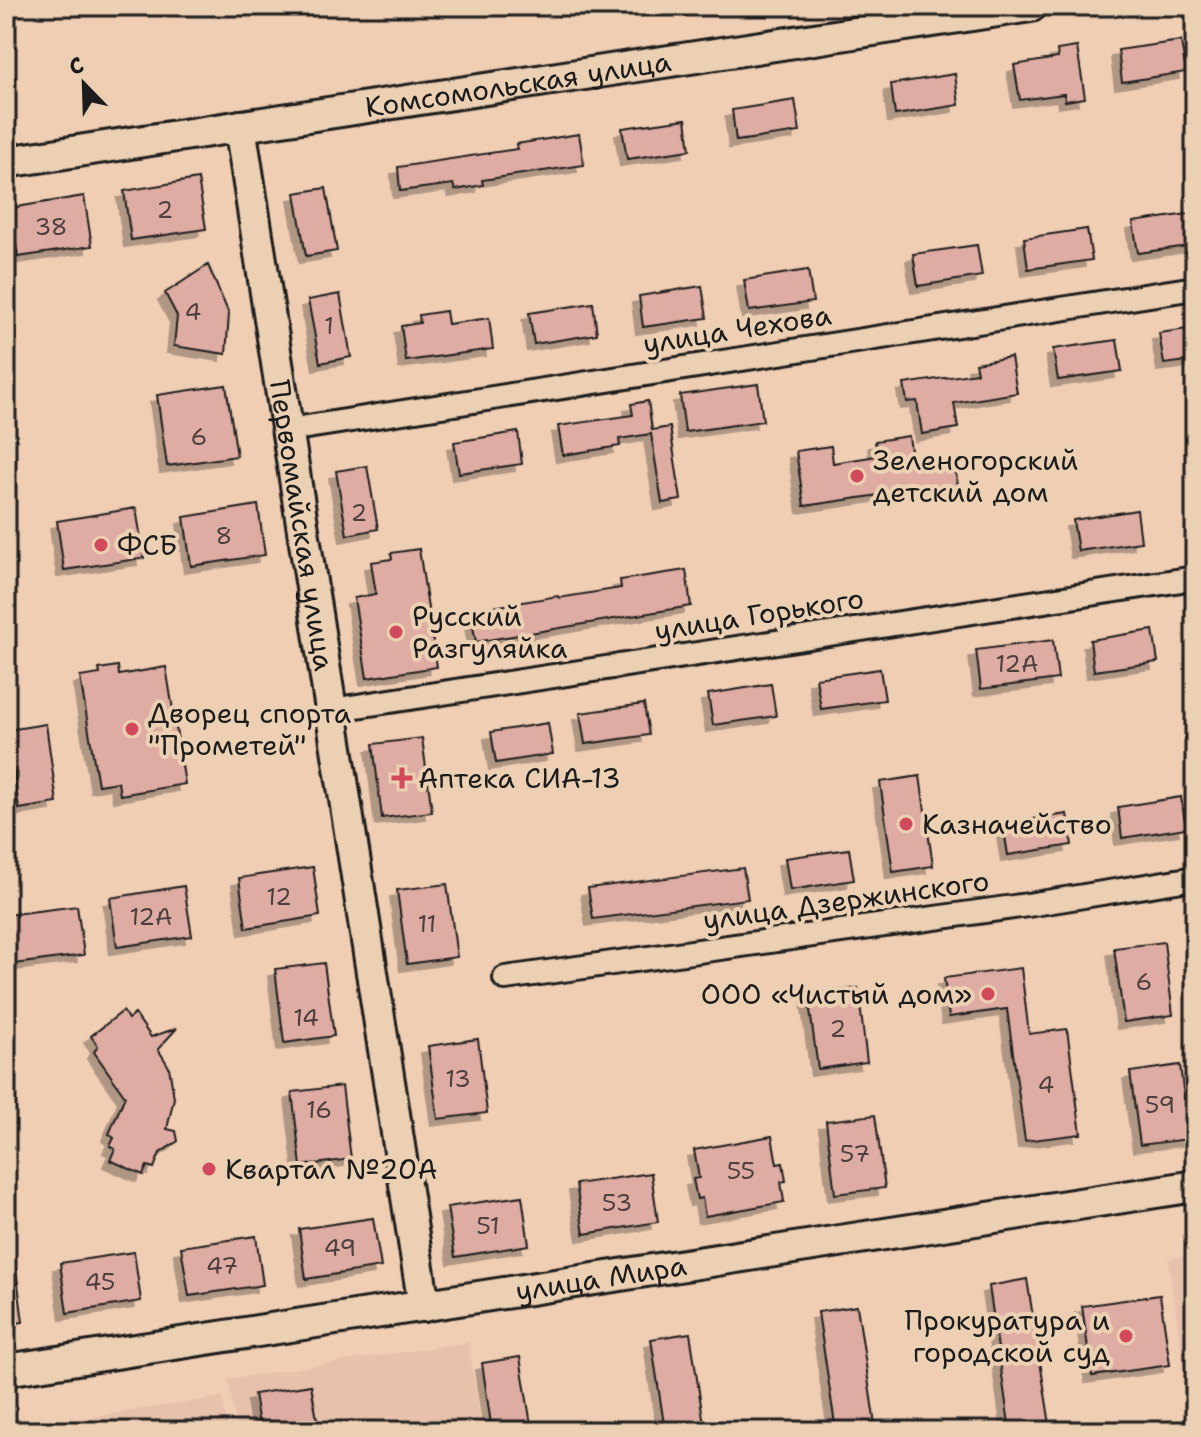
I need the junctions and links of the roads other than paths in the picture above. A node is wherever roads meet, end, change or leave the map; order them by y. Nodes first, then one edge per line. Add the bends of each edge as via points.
1 (1031, 6) edge
2 (240, 126) junction
3 (6, 162) edge
4 (1195, 288) edge
5 (288, 430) junction
6 (1195, 578) edge
7 (331, 710) junction
8 (1195, 878) edge
9 (505, 978) dead end
10 (1195, 1186) edge
11 (424, 1306) junction
12 (6, 1370) edge

1 - 2 street, Комсомольская улица
2 - 3 street, Комсомольская улица
2 - 5 street, Первомайская улица
4 - 5 street, улица Чехова
5 - 7 street, Первомайская улица
6 - 7 street, улица Горького
7 - 11 street, Первомайская улица
8 - 9 street, улица Дзержинского
10 - 11 street, улица Мира
11 - 12 street, улица Мира

